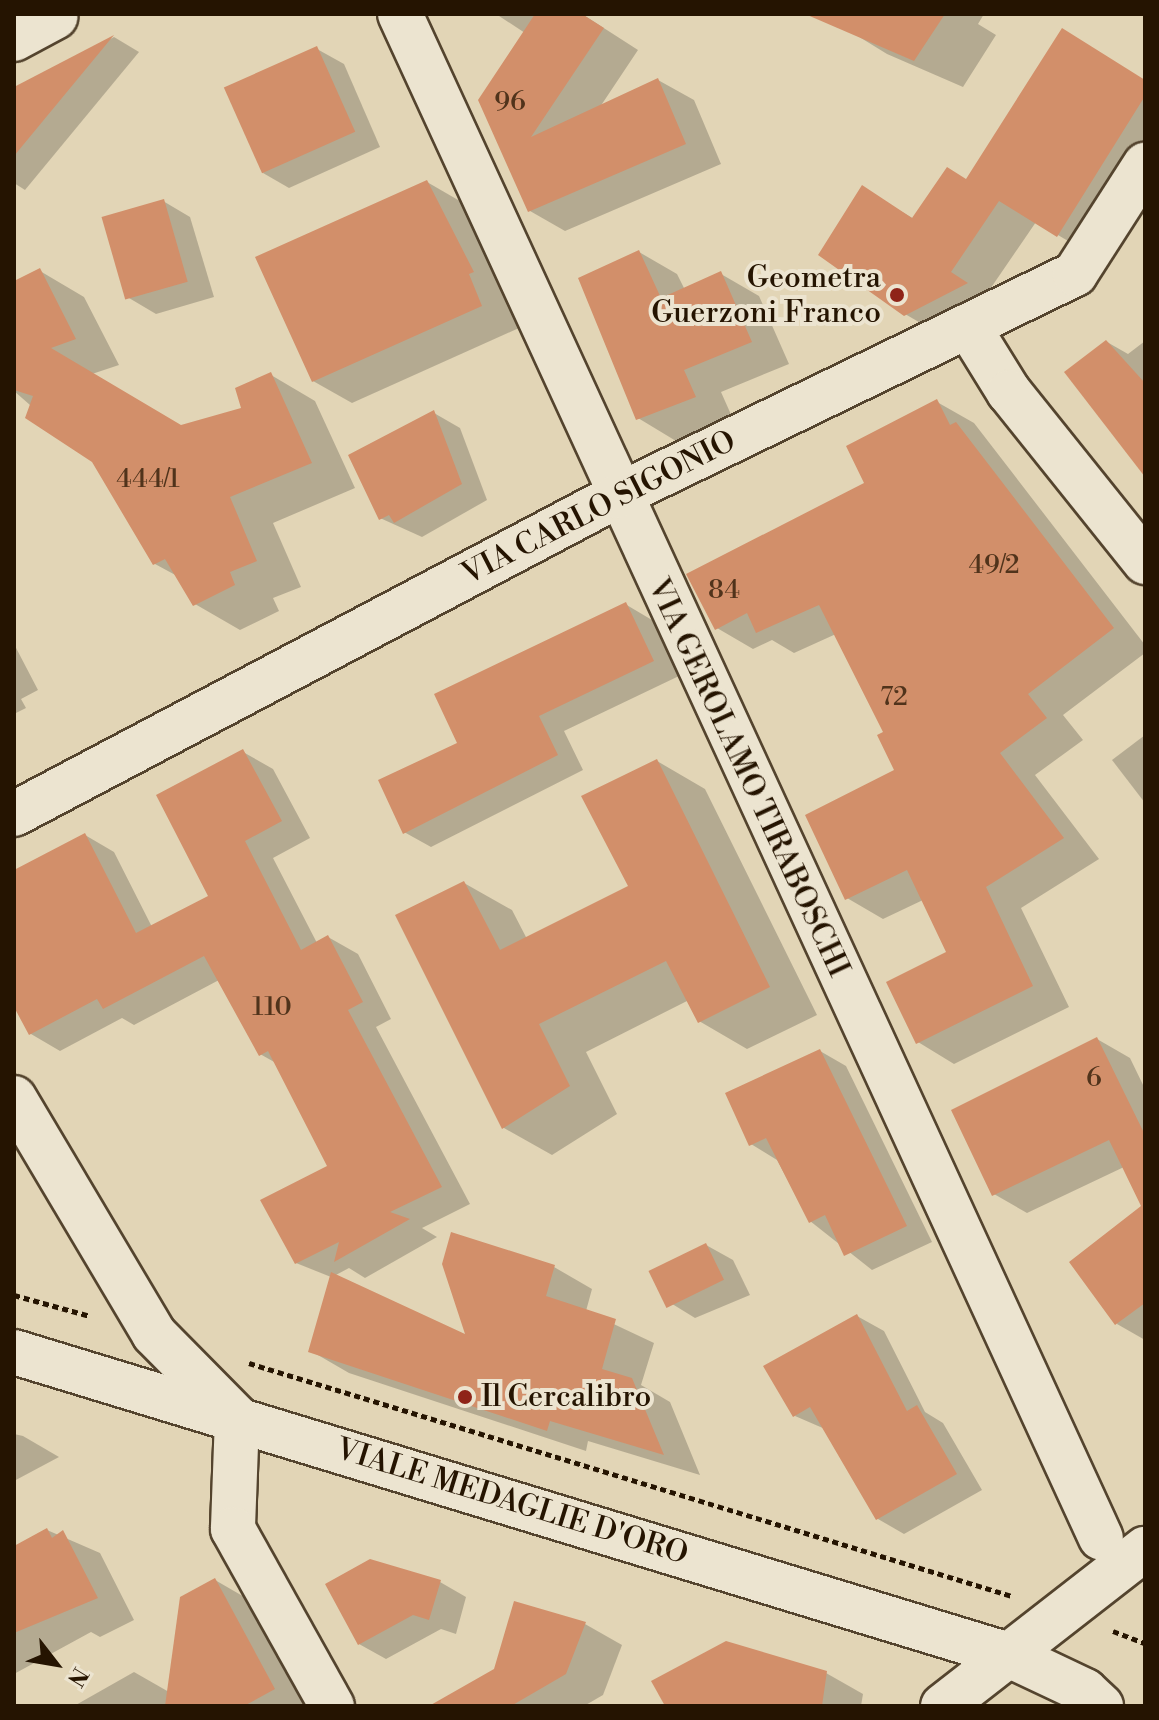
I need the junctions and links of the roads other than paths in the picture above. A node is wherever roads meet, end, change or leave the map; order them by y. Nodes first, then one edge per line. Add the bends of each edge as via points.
1 (400, 14) edge
2 (55, 17) dead end
3 (14, 39) edge
4 (1145, 165) edge
5 (968, 326) junction
6 (617, 496) junction
7 (1145, 562) edge
8 (14, 814) edge
9 (14, 1098) edge
10 (14, 1352) edge
11 (237, 1418) junction
12 (1101, 1538) dead end
13 (1145, 1549) edge
14 (1009, 1655) junction
15 (332, 1706) edge
16 (943, 1706) edge
17 (1071, 1706) edge
18 (1101, 1706) edge

1 - 6 street, VIA GEROLAMO TIRABOSCHI
2 - 3 street
4 - 5 street, VIA CARLO SIGONIO via 1075,274
5 - 6 street, VIA CARLO SIGONIO
5 - 7 street via 1009,392
6 - 8 street, VIA CARLO SIGONIO
6 - 12 street, VIA GEROLAMO TIRABOSCHI
9 - 11 street via 154,1334
10 - 11 street, VIALE MEDAGLIE D'ORO
11 - 14 street, VIALE MEDAGLIE D'ORO
11 - 15 street via 233,1529
13 - 14 street
14 - 16 street
14 - 17 street
14 - 18 street via 1085,1691

